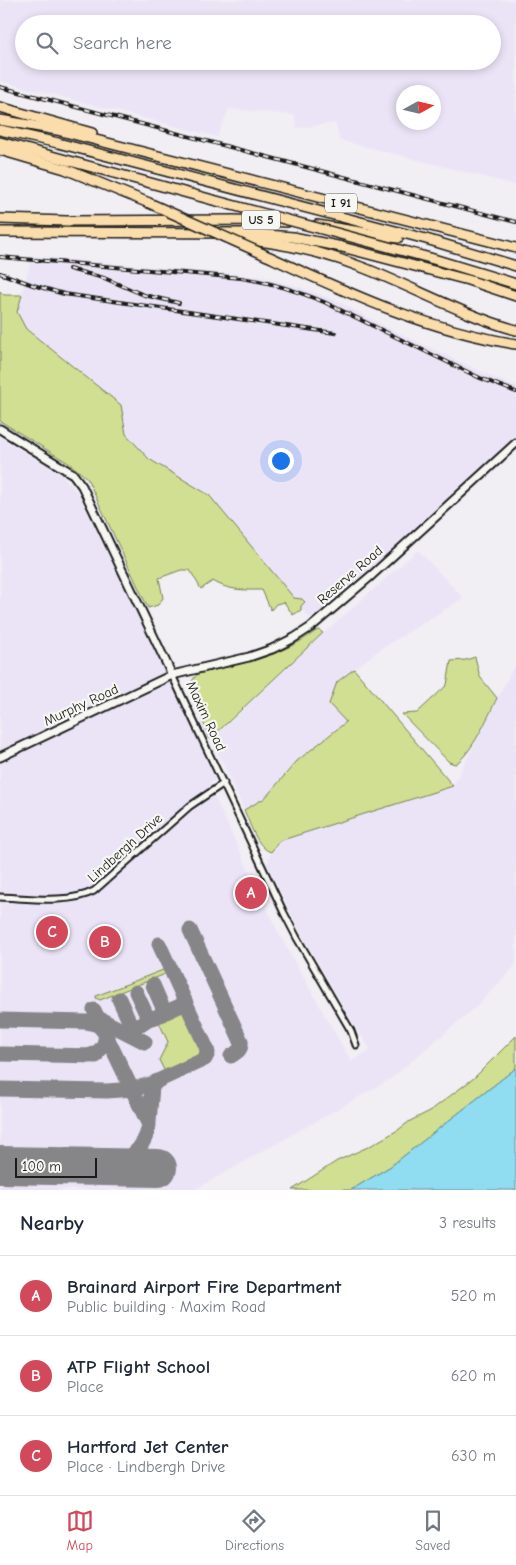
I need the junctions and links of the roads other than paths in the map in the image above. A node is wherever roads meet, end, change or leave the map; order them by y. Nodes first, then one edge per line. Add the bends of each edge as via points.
1 (0, 107) edge
2 (0, 120) edge
3 (0, 130) edge
4 (0, 142) edge
5 (0, 150) edge
6 (165, 158) junction
7 (0, 219) edge
8 (0, 232) edge
9 (152, 233) junction
10 (516, 248) edge
11 (516, 266) edge
12 (516, 271) edge
13 (516, 284) edge
14 (516, 296) edge
15 (516, 330) edge
16 (516, 344) edge
17 (0, 429) edge
18 (516, 443) edge
19 (172, 675) junction
20 (0, 757) edge
21 (224, 784) junction
22 (0, 897) edge
23 (356, 1045) dead end

1 - 6 highway via 134,144
2 - 6 highway, I 91 via 56,130
3 - 11 highway via 426,239
4 - 13 highway, bridge
5 - 16 highway, bridge via 79,175 149,203 397,313 458,332
6 - 10 highway, I 91
7 - 12 highway, US 5 via 303,223 406,239
8 - 9 highway, US 5
9 - 14 highway, US 5 via 243,232 313,240
9 - 15 highway via 180,238 259,241 315,252 363,267 465,313
17 - 19 street, Maxim Road via 73,474 82,486
18 - 19 street, Reserve Road via 311,627 272,649 249,657
19 - 20 street, Murphy Road
19 - 21 street, Maxim Road
21 - 22 street, Lindbergh Drive via 190,806 94,891 71,898
21 - 23 street, Maxim Road via 290,924

